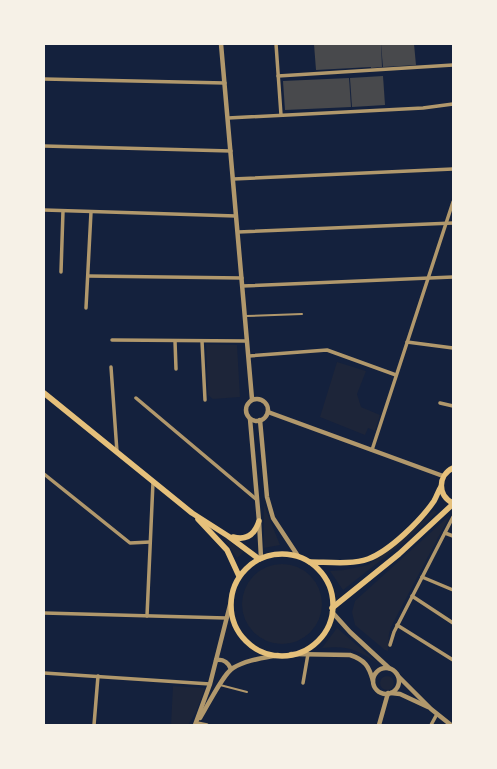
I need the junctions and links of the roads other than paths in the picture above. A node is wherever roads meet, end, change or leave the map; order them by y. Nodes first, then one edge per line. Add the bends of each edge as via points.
1 (221, 44) edge
2 (276, 44) edge
3 (453, 65) edge
4 (278, 76) junction
5 (44, 78) edge
6 (225, 83) junction
7 (453, 104) edge
8 (281, 115) junction
9 (228, 118) junction
10 (44, 146) edge
11 (231, 150) junction
12 (453, 169) edge
13 (233, 179) junction
14 (453, 202) edge
15 (44, 210) edge
16 (63, 211) junction
17 (92, 212) junction
18 (236, 216) junction
19 (446, 223) junction
20 (453, 223) edge
21 (238, 232) junction
22 (61, 272) dead end
23 (88, 276) junction
24 (453, 277) edge
25 (242, 278) junction
26 (428, 278) junction
27 (242, 286) junction
28 (86, 308) dead end
29 (302, 314) dead end
30 (245, 316) junction
31 (112, 340) dead end
32 (175, 341) junction
33 (202, 341) junction
34 (247, 341) junction
35 (407, 342) junction
36 (453, 348) edge
37 (249, 356) junction
38 (111, 367) dead end
39 (176, 369) dead end
40 (396, 375) junction
41 (44, 393) edge
42 (136, 398) dead end
43 (252, 399) junction
44 (205, 400) dead end
45 (440, 403) dead end
46 (453, 406) edge
47 (268, 412) junction
48 (250, 419) junction
49 (260, 420) junction
50 (372, 450) junction
51 (117, 452) junction
52 (453, 468) edge
53 (44, 474) edge
54 (443, 476) junction
55 (153, 482) junction
56 (441, 487) junction
57 (257, 500) junction
58 (453, 503) edge
59 (192, 513) junction
60 (453, 517) edge
61 (259, 521) junction
62 (445, 533) junction
63 (228, 536) junction
64 (453, 536) edge
65 (150, 542) junction
66 (298, 556) junction
67 (260, 559) junction
68 (310, 562) junction
69 (239, 576) junction
70 (422, 577) junction
71 (453, 590) edge
72 (412, 596) junction
73 (230, 601) junction
74 (332, 610) junction
75 (44, 613) edge
76 (147, 616) junction
77 (226, 618) junction
78 (453, 622) edge
79 (397, 625) junction
80 (390, 645) dead end
81 (292, 654) junction
82 (308, 654) junction
83 (278, 655) junction
84 (216, 660) junction
85 (453, 660) edge
86 (231, 668) junction
87 (389, 668) junction
88 (44, 673) edge
89 (98, 676) junction
90 (398, 676) junction
91 (373, 681) junction
92 (303, 683) dead end
93 (210, 684) junction
94 (220, 685) junction
95 (247, 692) dead end
96 (389, 693) junction
97 (431, 709) junction
98 (437, 714) junction
99 (196, 724) edge
100 (94, 725) edge
101 (207, 725) edge
102 (379, 725) edge
103 (431, 725) edge
104 (451, 725) edge

1 - 6 street
2 - 4 street
3 - 4 street
4 - 8 street
5 - 6 street
6 - 9 street
7 - 8 street via 423,108
8 - 9 street
9 - 11 street
10 - 11 street
11 - 13 street
12 - 13 street
13 - 18 street
14 - 19 street
15 - 16 street
16 - 17 street
16 - 22 street
17 - 18 street
17 - 23 street
18 - 21 street
19 - 20 street
19 - 21 street
19 - 26 street
21 - 25 street
23 - 25 street
23 - 28 street
24 - 26 street
25 - 27 street
26 - 27 street
26 - 35 street
27 - 30 street
29 - 30 lane
30 - 34 street
31 - 32 street
32 - 33 street
32 - 39 street
33 - 34 street
33 - 44 street
34 - 37 street
35 - 36 street
35 - 40 street
37 - 40 street via 327,350
37 - 43 street
38 - 51 street
40 - 50 street
41 - 51 main road
42 - 57 street
43 - 47 street via 262,399 268,407
43 - 48 street via 245,411
45 - 46 street
47 - 49 street
47 - 50 street
48 - 49 street
48 - 57 street
49 - 66 street via 267,497 273,518
50 - 54 street
51 - 55 main road
52 - 54 main road
53 - 65 street via 130,543
54 - 56 main road
55 - 59 main road
55 - 65 street
56 - 58 main road via 445,497
56 - 68 main road via 422,515 396,542 368,560
57 - 61 street
58 - 74 main road via 399,554
59 - 63 main road
59 - 69 main road via 227,550
60 - 62 street
61 - 63 main road via 257,530 250,536
61 - 67 street
62 - 64 street
62 - 70 street
63 - 67 main road
65 - 76 street
66 - 67 main road via 272,555
66 - 68 main road
67 - 69 main road via 248,566
68 - 74 main road via 327,582 332,595
69 - 73 main road
70 - 71 street
70 - 72 street
72 - 78 street
72 - 79 street
73 - 77 street
73 - 83 main road via 231,614 243,638 265,653
74 - 81 main road via 324,633 315,643
74 - 87 street via 350,632
75 - 76 street
76 - 77 street
77 - 84 street
79 - 80 street
79 - 85 street
81 - 82 street
81 - 83 main road
82 - 91 street via 350,655 358,658 370,670
82 - 92 street
83 - 86 street via 244,662
84 - 86 street via 227,662
84 - 93 street
86 - 94 street
87 - 90 street
87 - 91 street via 378,670
88 - 89 street
89 - 93 street
89 - 100 street
90 - 96 street via 399,684
90 - 97 street
91 - 96 street via 379,692
93 - 99 street
94 - 95 lane
94 - 99 street
96 - 97 street via 400,694
96 - 102 street
97 - 98 street
98 - 103 street
98 - 104 street
99 - 101 street

